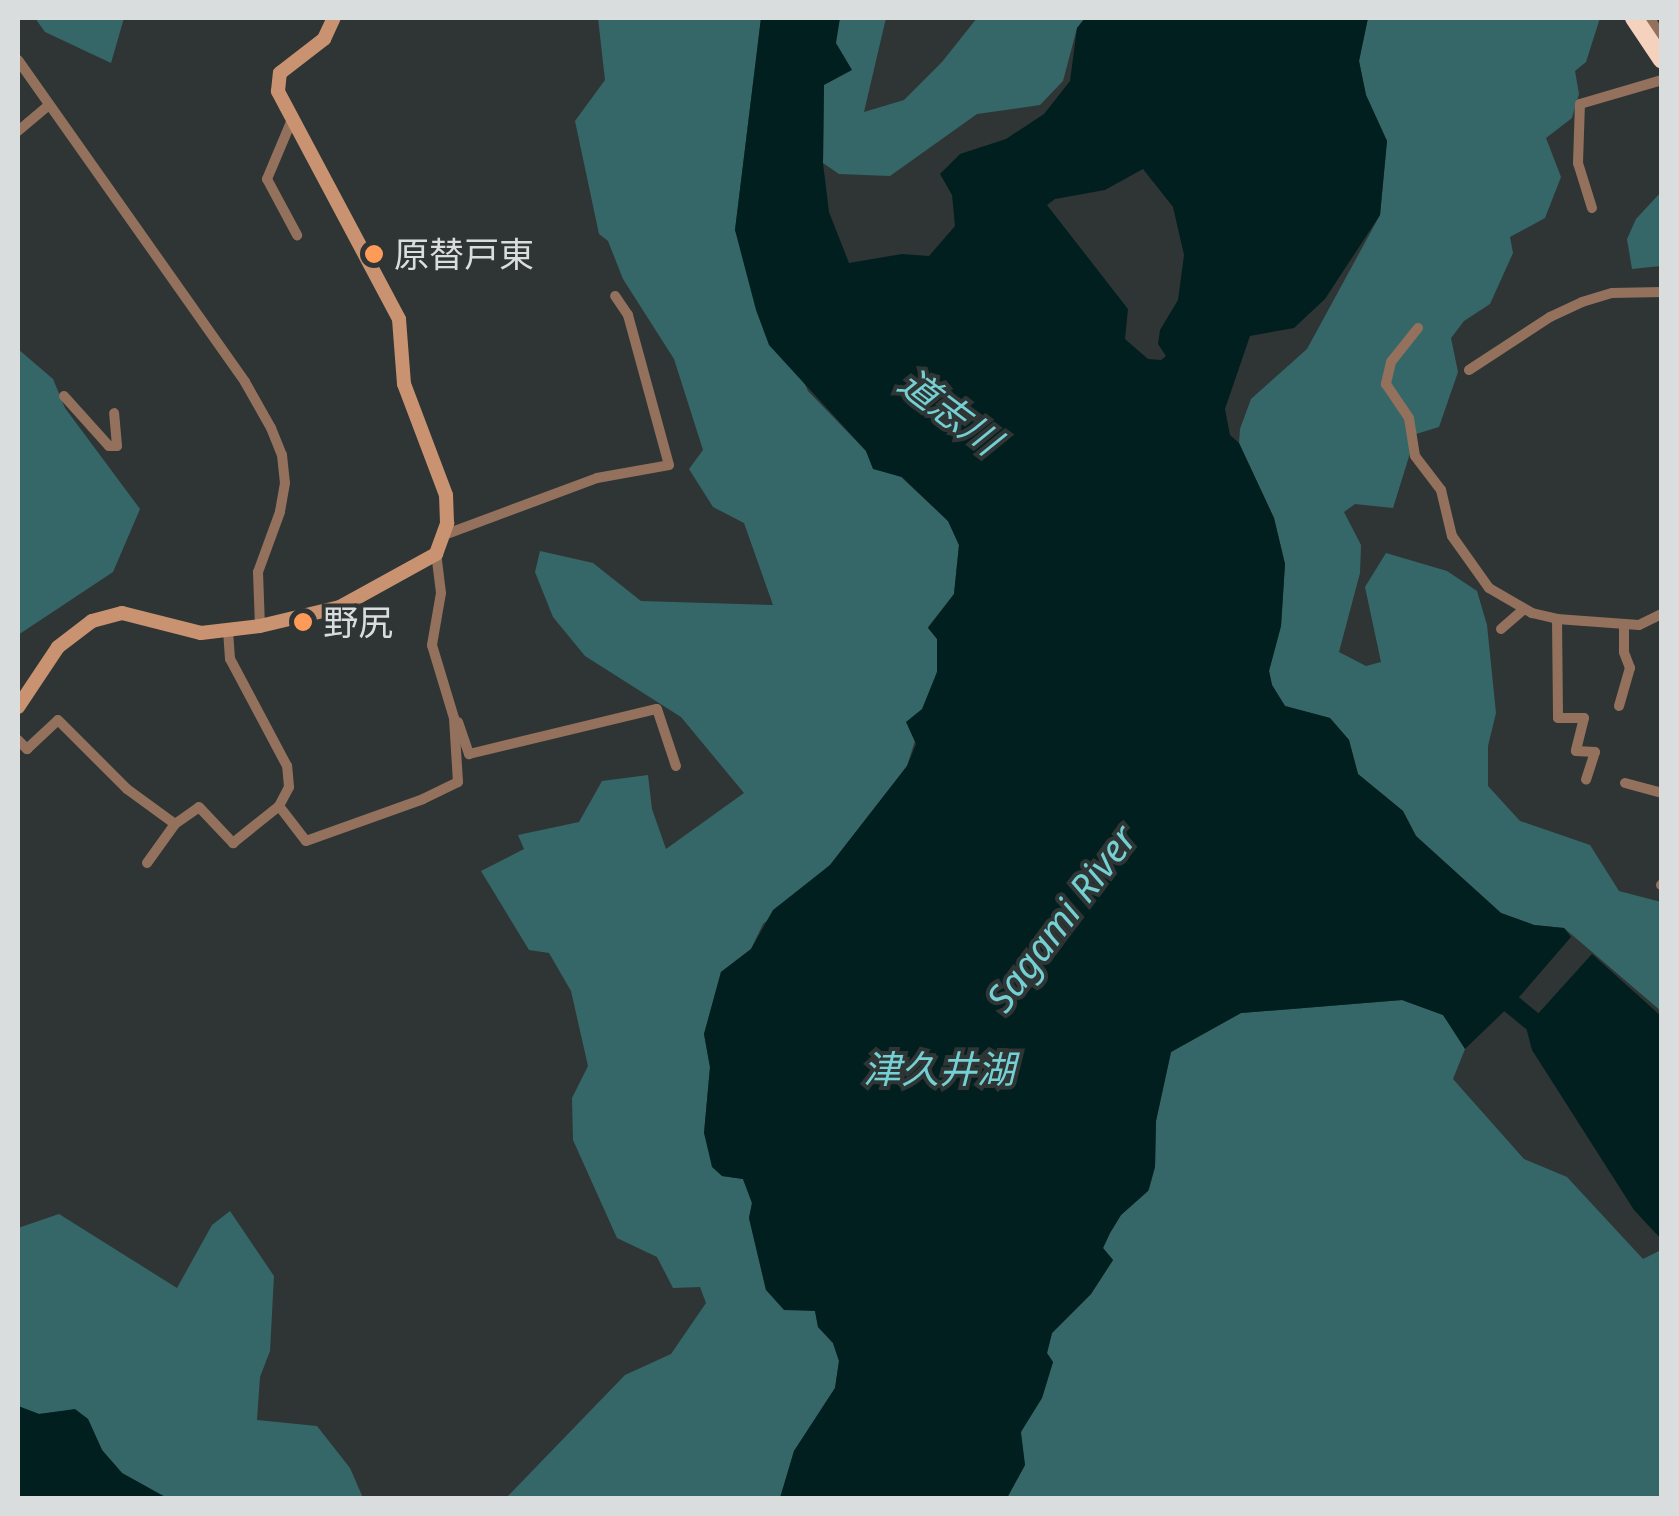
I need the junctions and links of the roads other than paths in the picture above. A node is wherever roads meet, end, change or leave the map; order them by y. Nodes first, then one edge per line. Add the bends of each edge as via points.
1 (334, 18) edge
2 (1634, 18) edge
3 (1650, 18) edge
4 (1662, 39) edge
5 (18, 60) edge
6 (1662, 60) edge
7 (1662, 80) edge
8 (49, 106) junction
9 (291, 122) junction
10 (18, 131) edge
11 (1592, 208) dead end
12 (297, 234) dead end
13 (1662, 292) edge
14 (615, 296) dead end
15 (1418, 328) dead end
16 (1468, 370) dead end
17 (64, 396) dead end
18 (114, 412) dead end
19 (444, 535) junction
20 (436, 554) junction
21 (1524, 609) junction
22 (1662, 614) edge
23 (1557, 618) junction
24 (1624, 625) junction
25 (260, 626) junction
26 (1501, 629) dead end
27 (228, 631) junction
28 (1619, 706) dead end
29 (18, 707) edge
30 (454, 718) junction
31 (18, 740) edge
32 (676, 766) dead end
33 (1586, 780) dead end
34 (1625, 783) dead end
35 (1662, 794) edge
36 (278, 806) junction
37 (175, 824) junction
38 (148, 863) dead end

1 - 9 street via 324,39 276,79
2 - 6 highway
3 - 4 street
5 - 8 street
7 - 11 street via 1580,104 1578,164
8 - 10 street
8 - 25 street via 272,428 284,483 258,572
9 - 12 street via 267,180
9 - 19 street via 398,320 404,384 446,495
13 - 16 street via 1612,293 1582,302
14 - 19 street via 628,315 670,465 578,484
15 - 21 street via 1391,362 1386,384 1409,418 1415,456 1441,490 1452,536 1467,561 1489,588
17 - 18 street via 109,446 117,446
19 - 20 street
20 - 25 street via 340,607
20 - 30 street via 441,593 432,645
21 - 23 street
21 - 26 street
22 - 24 street
23 - 24 street
23 - 33 street via 1558,718 1584,718 1576,751 1594,752
24 - 28 street via 1630,668
25 - 27 street
27 - 29 street via 182,630 122,612 92,621 58,647
27 - 36 street via 230,659 288,766 289,787
30 - 32 street via 469,754 657,710
30 - 36 street via 458,782 423,800 306,842
31 - 37 street via 27,749 58,720 127,790
34 - 35 street
36 - 37 street via 234,843 199,808
37 - 38 street

